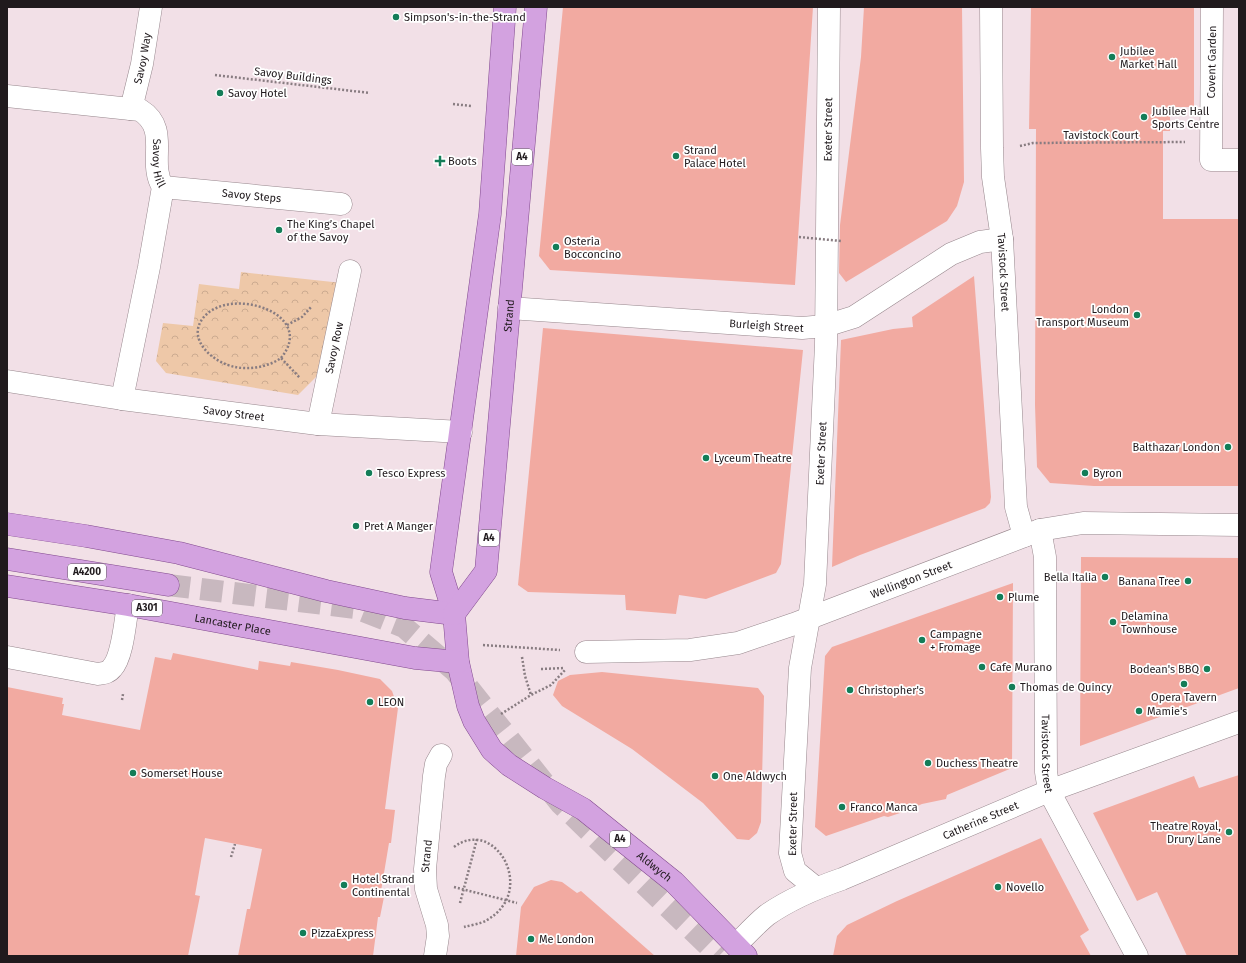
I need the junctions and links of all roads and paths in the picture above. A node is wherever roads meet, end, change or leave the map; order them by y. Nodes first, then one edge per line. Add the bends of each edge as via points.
1 (152, 7) edge
2 (506, 7) edge
3 (536, 7) edge
4 (829, 7) edge
5 (991, 7) edge
6 (1212, 7) edge
7 (215, 75) dead end
8 (370, 94) dead end
9 (7, 96) edge
10 (131, 108) junction
11 (1211, 142) junction
12 (992, 148) junction
13 (1239, 160) edge
14 (163, 187) junction
15 (341, 204) dead end
16 (799, 237) dead end
17 (1002, 239) junction
18 (841, 240) dead end
19 (350, 271) dead end
20 (312, 306) dead end
21 (509, 308) junction
22 (287, 325) junction
23 (825, 326) junction
24 (281, 358) junction
25 (302, 380) dead end
26 (7, 381) edge
27 (122, 399) junction
28 (318, 424) junction
29 (461, 432) junction
30 (7, 524) edge
31 (1239, 524) edge
32 (1032, 533) junction
33 (7, 559) edge
34 (168, 585) tunnel mouth
35 (7, 586) edge
36 (128, 605) junction
37 (454, 614) junction
38 (810, 618) junction
39 (547, 649) dead end
40 (456, 652) junction
41 (586, 652) dead end
42 (7, 657) edge
43 (522, 657) dead end
44 (541, 669) dead end
45 (531, 695) junction
46 (511, 708) dead end
47 (1239, 722) edge
48 (441, 755) dead end
49 (1049, 791) junction
50 (477, 839) junction
51 (235, 844) dead end
52 (452, 851) dead end
53 (231, 857) dead end
54 (816, 888) junction
55 (464, 890) junction
56 (508, 900) junction
57 (517, 903) dead end
58 (431, 906) junction
59 (442, 941) edge
60 (741, 950) edge
61 (1137, 956) edge

1 - 10 street, Savoy Way
2 - 29 main road, A4 via 490,214
3 - 21 main road, Strand / A4
4 - 23 street, Exeter Street
5 - 12 street, Tavistock Street
6 - 11 street, Covent Garden
7 - 8 path, Savoy Buildings
9 - 10 street, Savoy Hill
10 - 14 street, Savoy Hill via 151,117 158,135 157,177
11 - 12 path, Tavistock Court via 1033,143
11 - 13 street, Covent Garden via 1211,160
12 - 17 street, Tavistock Street
14 - 15 street, Savoy Steps
14 - 27 street, Savoy Hill
16 - 18 path, bridge
17 - 23 street, Burleigh Street via 980,242 951,254 854,316
17 - 32 street, Tavistock Street via 1016,507
19 - 28 street, Savoy Row
20 - 22 path via 302,317
21 - 23 street, Burleigh Street via 802,328
21 - 37 main road, Strand / A4 via 486,571
22 - 24 path via 291,336 290,344
22 - 24 path via 278,315 266,309 251,304 236,304 224,305 213,310 204,317 199,326 198,335 201,343 213,358 224,364 246,368 266,365
23 - 38 street, Exeter Street via 815,584
24 - 25 path
26 - 27 street, Savoy Street
27 - 28 street, Savoy Street
28 - 29 street, Savoy Street
29 - 37 main road, A4 via 441,572
30 - 37 main road via 179,553 326,591 405,608
31 - 32 street, Wellington Street via 1083,523
32 - 38 street, Wellington Street
32 - 49 street, Tavistock Street via 1045,557 1046,772
33 - 34 main road, A4200
35 - 36 main road, Lancaster Place / A301
36 - 40 main road, Lancaster Place / A301 via 415,658
36 - 42 street via 119,655 111,670 106,673 98,674
37 - 40 main road, A4
38 - 41 street, Wellington Street via 738,643 725,645 690,650
38 - 54 street, Exeter Street via 800,668 790,853 795,871
39 - 40 path via 506,647
40 - 60 main road, Aldwych / A4 via 468,706 492,750 509,765 583,809 674,882
43 - 45 path
44 - 45 path via 567,668 551,685
45 - 46 path
47 - 49 street, Catherine Street
48 - 58 street, Strand via 434,776 425,869 426,889
49 - 54 street, Catherine Street
49 - 61 street, Tavistock Street
50 - 52 path via 461,843
50 - 55 path
50 - 56 path via 489,844 503,857 511,878
51 - 53 path
54 - 60 street, Catherine Street via 766,916
55 - 56 path
55 - 58 path via 437,882
55 - 59 path
56 - 57 path
56 - 59 path via 487,920
58 - 59 street, Strand

